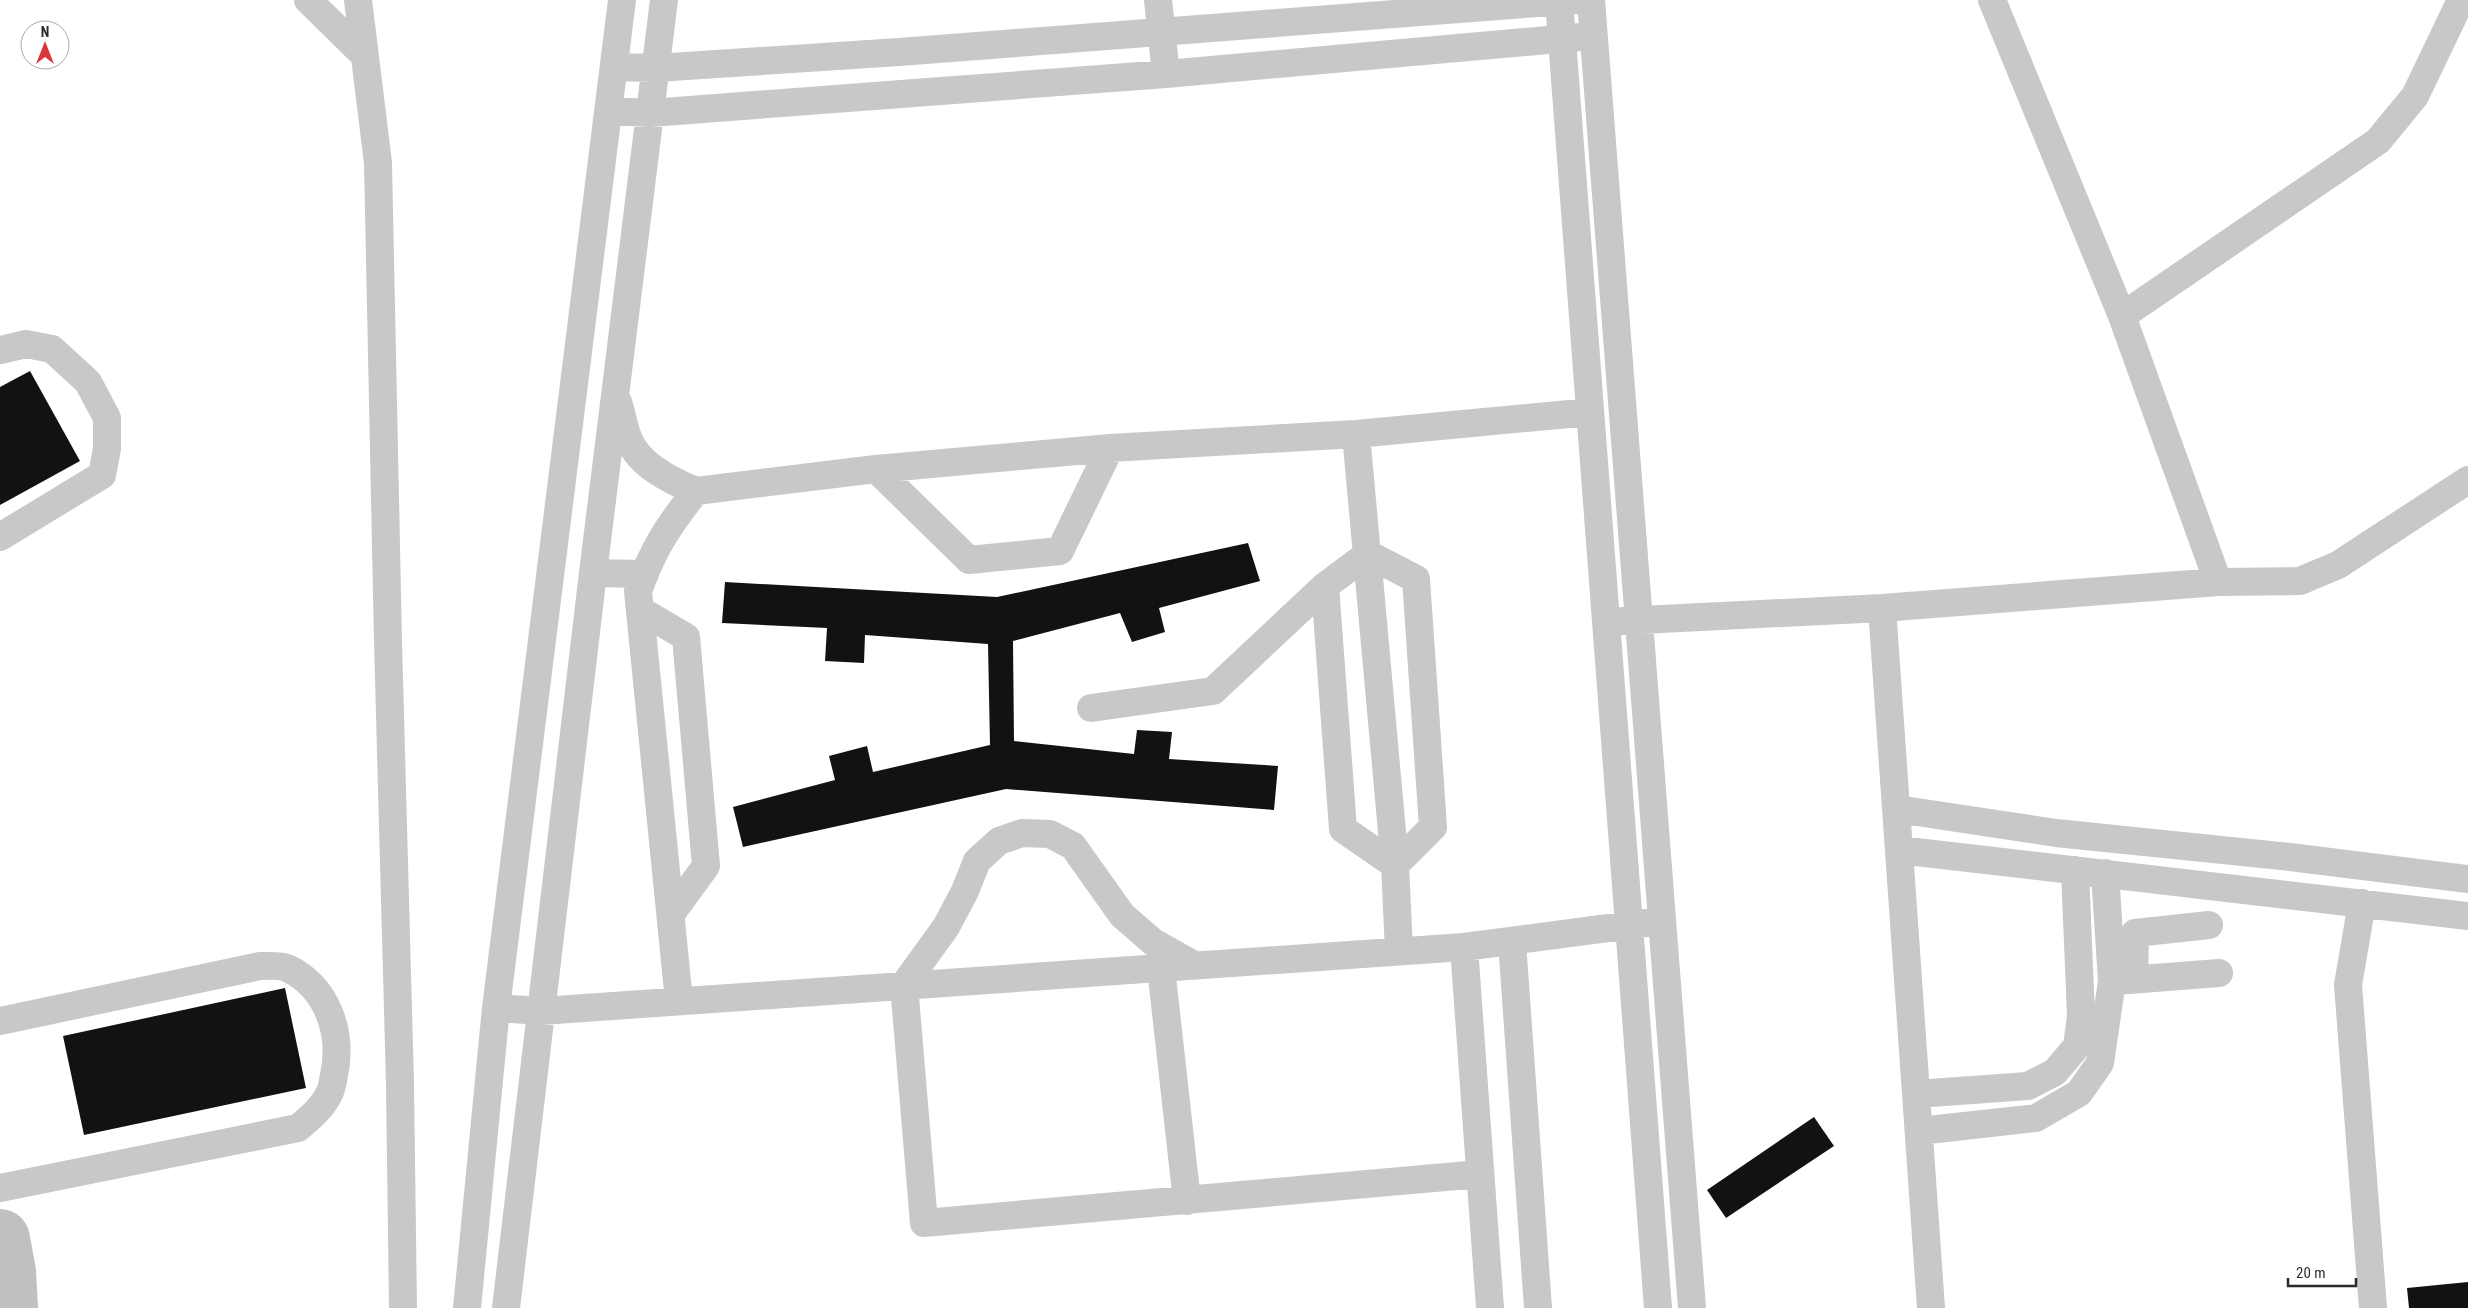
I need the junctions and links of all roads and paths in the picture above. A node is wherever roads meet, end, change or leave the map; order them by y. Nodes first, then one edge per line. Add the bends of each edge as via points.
1 (308, 0) edge
2 (358, 0) edge
3 (622, 0) edge
4 (664, 0) edge
5 (1158, 0) edge
6 (1591, 0) edge
7 (1992, 0) edge
8 (2461, 0) edge
9 (1567, 1) edge
10 (1160, 33) junction
11 (1594, 36) junction
12 (1562, 38) junction
13 (899, 52) junction
14 (363, 54) junction
15 (614, 67) junction
16 (656, 68) junction
17 (1166, 74) junction
18 (901, 94) junction
19 (608, 111) junction
20 (650, 113) junction
21 (2122, 316) junction
22 (0, 350) edge
23 (615, 393) junction
24 (1590, 412) junction
25 (1356, 434) junction
26 (1110, 448) junction
27 (876, 469) junction
28 (2468, 480) edge
29 (696, 491) junction
30 (0, 537) edge
31 (1368, 554) junction
32 (592, 572) junction
33 (644, 574) junction
34 (2218, 582) junction
35 (1325, 586) junction
36 (1882, 608) junction
37 (640, 610) junction
38 (1639, 619) junction
39 (1606, 622) junction
40 (1091, 708) dead end
41 (1896, 809) junction
42 (1899, 850) junction
43 (1395, 865) junction
44 (2075, 870) junction
45 (2104, 874) junction
46 (2468, 879) edge
47 (2362, 903) junction
48 (671, 914) junction
49 (2468, 916) edge
50 (1662, 923) junction
51 (1628, 924) junction
52 (2209, 925) dead end
53 (1512, 942) junction
54 (1464, 947) junction
55 (1399, 951) junction
56 (1194, 965) junction
57 (1161, 968) junction
58 (2219, 973) dead end
59 (2123, 980) junction
60 (904, 986) junction
61 (679, 1002) junction
62 (496, 1008) junction
63 (540, 1011) junction
64 (0, 1021) edge
65 (1916, 1094) junction
66 (1919, 1131) junction
67 (1480, 1174) junction
68 (0, 1188) edge
69 (1187, 1201) junction
70 (403, 1308) edge
71 (467, 1308) edge
72 (506, 1308) edge
73 (1490, 1308) edge
74 (1538, 1308) edge
75 (1658, 1308) edge
76 (1692, 1308) edge
77 (1931, 1308) edge
78 (2373, 1308) edge

1 - 14 lane
2 - 14 lane
3 - 15 lane
4 - 16 lane
5 - 10 lane
6 - 11 lane
7 - 21 lane
8 - 21 lane via 2415,96 2378,141
9 - 10 lane
9 - 12 lane
10 - 13 lane
10 - 17 lane
11 - 12 lane
11 - 38 lane
12 - 17 lane
12 - 24 lane
13 - 16 lane
13 - 18 lane
14 - 70 lane via 378,163
15 - 16 lane
15 - 19 lane
16 - 20 lane
17 - 18 lane
18 - 20 lane
19 - 20 lane
19 - 62 lane
20 - 23 lane
21 - 34 lane
22 - 30 lane via 26,344 52,349 88,382 106,418 102,475
23 - 29 lane via 630,441 648,465 672,481
23 - 32 lane
24 - 25 lane
24 - 39 lane
25 - 26 lane
25 - 31 lane
26 - 27 lane
26 - 27 lane via 1060,551 969,560
27 - 29 lane
28 - 34 lane via 2338,565 2300,581
29 - 33 lane via 669,525
31 - 35 lane
31 - 43 lane
31 - 43 lane via 1416,579 1433,827
32 - 33 lane
32 - 63 lane
33 - 37 lane via 638,591
34 - 36 lane
35 - 40 lane via 1213,691
35 - 43 lane via 1343,829
36 - 38 lane
36 - 41 lane
37 - 48 lane
37 - 48 lane via 686,637 706,866
38 - 39 lane
38 - 50 lane
39 - 51 lane
41 - 42 lane
41 - 46 lane via 2056,833
42 - 44 lane
42 - 65 lane
43 - 55 lane
44 - 45 lane
44 - 65 lane via 2081,1016 2077,1046 2056,1072 2028,1086
45 - 47 lane
45 - 59 lane
47 - 49 lane
47 - 78 lane via 2348,985
48 - 61 lane
50 - 51 lane
50 - 76 lane
51 - 53 lane
51 - 75 lane
52 - 59 lane via 2134,933
53 - 54 lane
53 - 74 lane
54 - 55 lane
54 - 67 lane
55 - 56 lane
56 - 57 lane
56 - 60 lane via 1154,942 1122,915 1073,846 1050,834 1022,833 1000,842 978,861 946,927
57 - 60 lane
57 - 69 lane
58 - 59 lane
59 - 66 lane via 2100,1063 2079,1093 2036,1118
60 - 61 lane
60 - 69 lane via 924,1223
61 - 63 lane
62 - 63 lane
62 - 71 lane
63 - 72 lane
64 - 68 lane via 260,966 285,967 310,983 326,1006 336,1031 337,1062 330,1093 318,1110 298,1128
65 - 66 lane
66 - 77 lane
67 - 69 lane
67 - 73 lane

